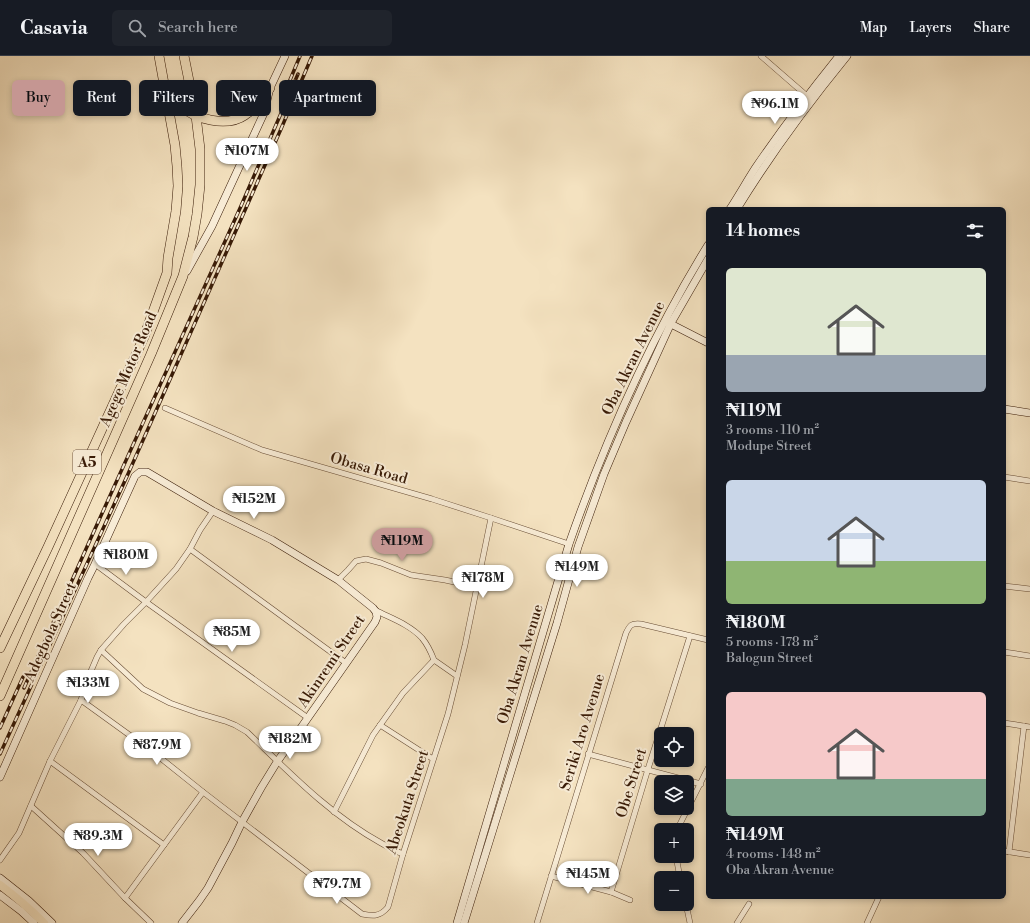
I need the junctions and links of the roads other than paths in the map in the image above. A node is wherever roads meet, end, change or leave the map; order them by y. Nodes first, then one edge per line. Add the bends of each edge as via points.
1 (159, 56) edge
2 (184, 56) edge
3 (285, 56) edge
4 (761, 56) edge
5 (839, 56) edge
6 (847, 56) edge
7 (164, 80) edge
8 (189, 80) edge
9 (271, 86) edge
10 (807, 96) junction
11 (170, 116) edge
12 (196, 116) joint
13 (243, 116) edge
14 (263, 116) edge
15 (731, 207) edge
16 (739, 207) edge
17 (706, 249) edge
18 (706, 262) edge
19 (183, 276) junction
20 (668, 322) junction
21 (706, 342) edge
22 (165, 408) dead end
23 (1006, 409) edge
24 (1030, 414) edge
25 (135, 476) joint
26 (1006, 477) edge
27 (1030, 481) edge
28 (213, 511) junction
29 (491, 518) junction
30 (569, 544) junction
31 (190, 549) junction
32 (95, 564) junction
33 (338, 580) junction
34 (1006, 586) edge
35 (477, 587) junction
36 (1030, 589) edge
37 (146, 602) junction
38 (374, 610) junction
39 (690, 636) junction
40 (706, 640) edge
41 (0, 648) edge
42 (101, 650) junction
43 (1006, 652) edge
44 (1030, 656) edge
45 (434, 660) junction
46 (346, 663) junction
47 (457, 676) junction
48 (0, 696) edge
49 (81, 700) junction
50 (308, 718) junction
51 (1006, 723) edge
52 (380, 725) junction
53 (1024, 726) junction
54 (1030, 727) edge
55 (588, 754) junction
56 (433, 759) junction
57 (50, 761) junction
58 (278, 762) junction
59 (648, 769) junction
60 (706, 773) edge
61 (0, 777) edge
62 (701, 784) junction
63 (203, 792) junction
64 (31, 806) junction
65 (334, 812) junction
66 (242, 822) junction
67 (681, 823) edge
68 (164, 845) junction
69 (1007, 852) edge
70 (403, 854) junction
71 (1030, 855) edge
72 (0, 860) edge
73 (551, 876) junction
74 (0, 878) edge
75 (0, 885) edge
76 (0, 892) edge
77 (611, 892) junction
78 (0, 896) edge
79 (125, 898) junction
80 (878, 899) edge
81 (630, 900) dead end
82 (749, 904) dead end
83 (687, 911) edge
84 (34, 923) edge
85 (38, 923) edge
86 (44, 923) edge
87 (52, 923) edge
88 (152, 923) edge
89 (182, 923) edge
90 (457, 923) edge
91 (464, 923) edge
92 (537, 923) edge
93 (690, 923) edge
94 (736, 923) edge
95 (867, 923) edge

1 - 7 highway, A5
2 - 8 highway, A5
3 - 9 main road, Agege Motor Road
4 - 10 street
5 - 10 main road
6 - 16 main road via 774,152
10 - 15 main road
11 - 41 highway, Agege Motor Road / A5 via 178,166 178,186 167,274 144,337
12 - 13 highway via 211,121 236,120
12 - 19 highway, A5 via 200,149 200,185 193,237
14 - 19 main road, Agege Motor Road via 212,226
17 - 20 main road, Oba Akran Avenue
18 - 20 main road, Oba Akran Avenue
19 - 48 highway, Agege Motor Road / A5
20 - 21 main road
20 - 30 main road, Oba Akran Avenue via 640,371 618,418
20 - 91 main road, Oba Akran Avenue via 604,474 578,547
22 - 29 street, Obasa Road via 262,450
23 - 24 main road
25 - 28 main road, Akinremi Street via 140,472 147,472
25 - 32 main road, Adegbola Street
26 - 27 street
28 - 31 street
28 - 33 main road, Akinremi Street via 272,540
29 - 30 street, Obasa Road
29 - 35 street, Abeokuta Street
30 - 90 main road, Oba Akran Avenue
31 - 37 street
31 - 46 street
32 - 37 street
32 - 61 main road, Adegbola Street
33 - 35 street via 356,562 366,559 411,574
33 - 38 main road, Akinremi Street
34 - 36 street
35 - 47 street, Abeokuta Street
37 - 42 street
37 - 50 street
38 - 45 street via 418,634
38 - 46 main road, Akinremi Street via 377,617 375,622
39 - 40 street, Seriki Aro Avenue
39 - 55 street, Seriki Aro Avenue via 640,624 634,623 630,626
39 - 59 street, Obe Street
42 - 49 street
42 - 58 street via 143,689 170,703 235,725
43 - 44 street
45 - 47 street
45 - 52 street via 403,693
46 - 50 main road, Akinremi Street
47 - 56 street, Abeokuta Street
49 - 57 street
49 - 63 street, Abeokuta Street
50 - 58 main road, Akinremi Street
51 - 53 street
52 - 56 street
52 - 65 street
53 - 54 street
53 - 69 street
55 - 59 street
55 - 73 street, Seriki Aro Avenue
56 - 70 street, Abeokuta Street
57 - 64 street
57 - 68 street
58 - 65 street
58 - 66 main road, Akinremi Street
59 - 62 street
59 - 77 street, Obe Street
60 - 62 street
62 - 67 street
63 - 66 street, Abeokuta Street
63 - 68 street
64 - 72 street via 19,833
64 - 79 street
65 - 70 street via 381,844
66 - 70 street, Abeokuta Street via 362,914 375,916 388,907
66 - 89 main road, Akinremi Street via 208,888
68 - 79 street
69 - 71 street
73 - 77 street
73 - 92 street, Seriki Aro Avenue
74 - 87 main road
75 - 86 main road
76 - 85 main road
77 - 81 street
78 - 84 main road
79 - 88 street
80 - 95 street
82 - 94 street
83 - 93 street

